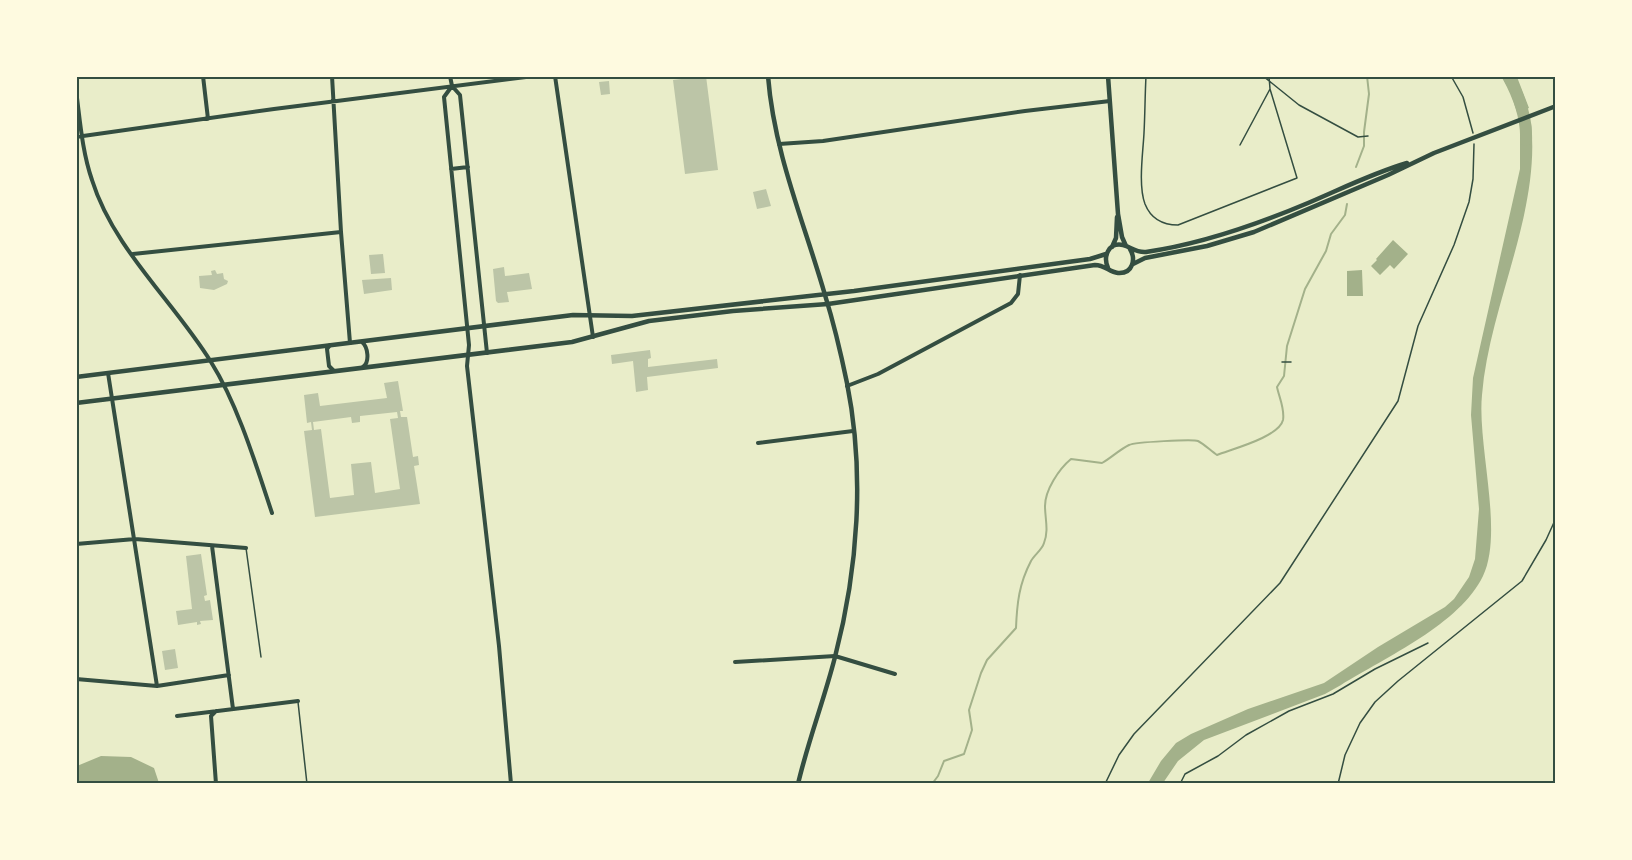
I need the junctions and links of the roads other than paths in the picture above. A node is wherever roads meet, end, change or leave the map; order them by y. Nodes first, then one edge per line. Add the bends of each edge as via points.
1 (203, 76) edge
2 (332, 76) edge
3 (450, 76) edge
4 (534, 76) edge
5 (555, 76) edge
6 (768, 76) edge
7 (1108, 76) edge
8 (452, 86) junction
9 (76, 90) edge
10 (1110, 101) junction
11 (335, 102) junction
12 (1556, 106) edge
13 (208, 119) junction
14 (79, 137) edge
15 (778, 144) junction
16 (1418, 159) junction
17 (468, 167) junction
18 (451, 169) junction
19 (1118, 214) junction
20 (341, 232) junction
21 (1112, 247) junction
22 (1128, 248) junction
23 (132, 254) junction
24 (1106, 254) junction
25 (1133, 264) junction
26 (1108, 268) junction
27 (1020, 275) junction
28 (825, 294) junction
29 (828, 304) junction
30 (590, 314) junction
31 (641, 315) junction
32 (642, 322) junction
33 (484, 326) junction
34 (467, 328) junction
35 (594, 338) junction
36 (361, 342) junction
37 (350, 343) junction
38 (331, 345) junction
39 (487, 352) junction
40 (470, 355) junction
41 (210, 360) junction
42 (363, 367) junction
43 (334, 371) junction
44 (108, 373) junction
45 (76, 377) edge
46 (224, 385) junction
47 (847, 386) junction
48 (112, 399) junction
49 (76, 403) edge
50 (853, 431) junction
51 (758, 443) dead end
52 (272, 513) dead end
53 (135, 539) junction
54 (76, 544) edge
55 (212, 546) junction
56 (246, 548) joint
57 (835, 656) junction
58 (261, 657) dead end
59 (735, 662) dead end
60 (895, 674) dead end
61 (230, 675) junction
62 (76, 679) edge
63 (157, 686) junction
64 (297, 701) joint
65 (233, 709) junction
66 (217, 711) junction
67 (177, 716) dead end
68 (216, 783) edge
69 (307, 783) edge
70 (511, 783) edge
71 (798, 783) edge

1 - 13 street
2 - 11 street
3 - 8 street
4 - 8 street
5 - 30 street
6 - 15 street
7 - 10 street
8 - 11 street
8 - 17 street via 460,95
8 - 18 street via 444,97
9 - 14 street
10 - 15 street
10 - 19 street
11 - 13 street
11 - 20 street
12 - 16 street
13 - 14 street
14 - 23 street via 96,190
15 - 28 street
16 - 22 street via 1239,229 1146,252
16 - 25 street via 1388,176 1231,239
17 - 18 street
17 - 33 street
18 - 34 street
19 - 21 street
19 - 22 street
20 - 23 street
20 - 37 street
21 - 22 street via 1119,244
21 - 24 street
22 - 25 street via 1134,256
23 - 41 street
24 - 26 street
24 - 28 street via 1090,260
25 - 26 street via 1121,273
26 - 27 street via 1095,265
27 - 29 street
27 - 47 street via 1018,294 1011,303 879,374
28 - 29 street
28 - 31 street
29 - 32 street
29 - 47 street
30 - 31 street
30 - 33 street
30 - 35 street
31 - 32 street
32 - 35 street
33 - 34 street
33 - 39 street
34 - 36 street
34 - 40 street
35 - 39 street
36 - 37 street
36 - 42 street via 368,360
37 - 38 street
38 - 41 street
38 - 43 street via 327,349 329,366
39 - 40 street
40 - 42 street
40 - 70 street via 467,366
41 - 44 street
41 - 46 street
42 - 43 street
43 - 46 street
44 - 45 street
44 - 48 street
46 - 48 street
46 - 52 street
47 - 50 street
48 - 49 street
48 - 53 street
50 - 51 street
50 - 57 street via 857,497 854,554
53 - 54 street
53 - 55 street
53 - 63 street
55 - 56 street
55 - 61 street
56 - 58 lane
57 - 59 street
57 - 60 street
57 - 71 street
61 - 63 street
61 - 65 street
62 - 63 street
64 - 65 street
64 - 69 lane
65 - 66 street
66 - 67 street
66 - 68 street via 211,716

